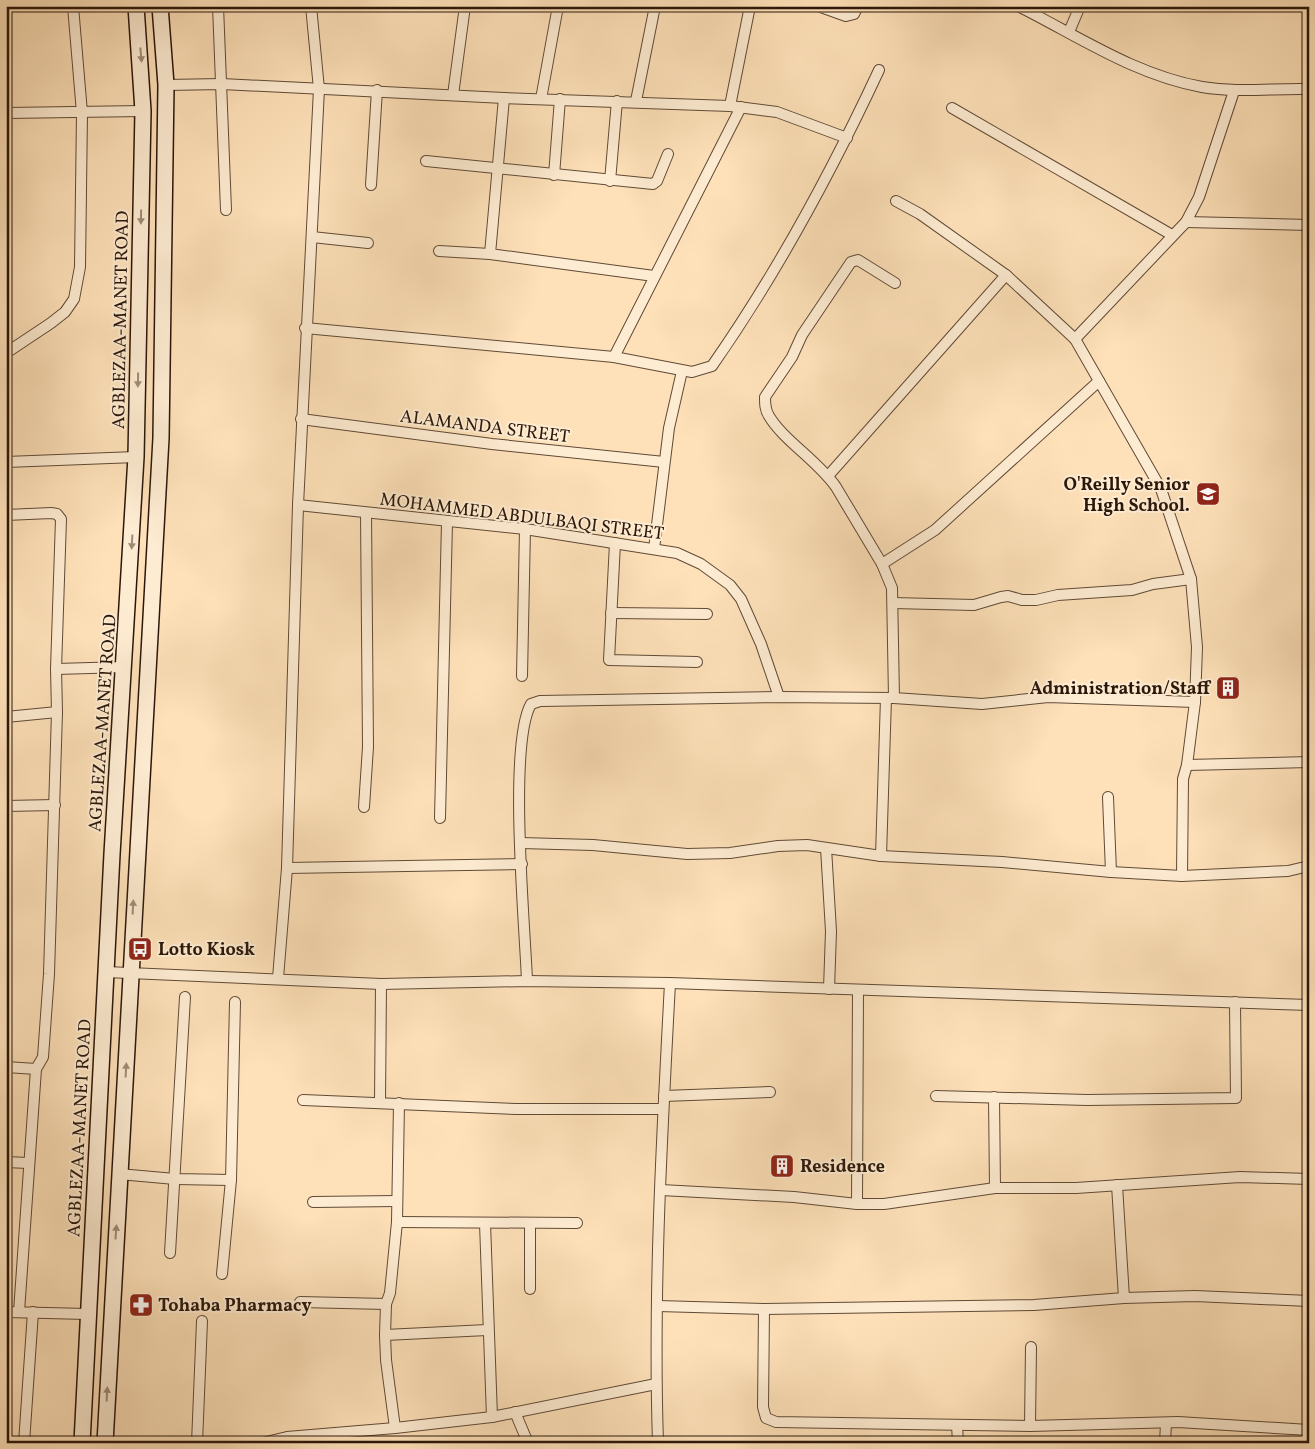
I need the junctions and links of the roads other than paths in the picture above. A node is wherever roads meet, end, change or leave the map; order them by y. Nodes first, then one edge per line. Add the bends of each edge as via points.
1 (73, 6) edge
2 (136, 6) edge
3 (160, 6) edge
4 (218, 6) edge
5 (311, 6) edge
6 (465, 6) edge
7 (558, 6) edge
8 (655, 6) edge
9 (750, 6) edge
10 (818, 6) edge
11 (858, 6) edge
12 (1018, 6) edge
13 (1080, 6) edge
14 (1069, 32) junction
15 (879, 70) dead end
16 (222, 84) junction
17 (166, 85) junction
18 (319, 89) junction
19 (1309, 89) edge
20 (377, 90) junction
21 (1234, 91) junction
22 (452, 95) junction
23 (504, 98) junction
24 (541, 99) junction
25 (560, 99) junction
26 (617, 101) junction
27 (636, 101) junction
28 (730, 106) junction
29 (741, 107) junction
30 (952, 108) dead end
31 (143, 111) junction
32 (6, 113) edge
33 (82, 113) junction
34 (847, 138) junction
35 (668, 154) dead end
36 (426, 161) dead end
37 (497, 168) junction
38 (554, 175) junction
39 (610, 181) junction
40 (371, 184) dead end
41 (896, 200) dead end
42 (226, 210) dead end
43 (1186, 222) junction
44 (1309, 225) edge
45 (1172, 235) junction
46 (312, 238) junction
47 (368, 243) dead end
48 (439, 250) dead end
49 (490, 254) junction
50 (1006, 275) junction
51 (654, 276) junction
52 (895, 283) dead end
53 (305, 328) junction
54 (1075, 339) junction
55 (6, 353) edge
56 (614, 357) junction
57 (682, 371) junction
58 (1099, 381) junction
59 (301, 419) junction
60 (136, 457) junction
61 (6, 462) edge
62 (664, 462) junction
63 (828, 476) junction
64 (298, 505) junction
65 (366, 513) junction
66 (6, 515) edge
67 (447, 522) junction
68 (525, 529) junction
69 (615, 544) junction
70 (654, 549) junction
71 (882, 564) junction
72 (1191, 579) junction
73 (893, 603) junction
74 (612, 613) junction
75 (707, 614) dead end
76 (697, 662) dead end
77 (125, 667) junction
78 (56, 668) junction
79 (522, 676) dead end
80 (779, 697) junction
81 (890, 698) junction
82 (1195, 702) junction
83 (57, 712) junction
84 (6, 717) edge
85 (1309, 762) edge
86 (1187, 765) junction
87 (1108, 797) dead end
88 (55, 805) junction
89 (6, 806) edge
90 (364, 806) dead end
91 (440, 818) dead end
92 (521, 843) junction
93 (826, 848) junction
94 (881, 856) junction
95 (522, 864) junction
96 (1309, 866) edge
97 (287, 868) junction
98 (1111, 872) junction
99 (1182, 876) junction
100 (106, 972) junction
101 (130, 973) junction
102 (278, 978) junction
103 (527, 981) junction
104 (670, 983) junction
105 (381, 984) junction
106 (829, 989) junction
107 (858, 990) junction
108 (185, 997) dead end
109 (235, 1002) dead end
110 (1235, 1002) junction
111 (1309, 1005) edge
112 (6, 1067) edge
113 (36, 1069) junction
114 (770, 1092) dead end
115 (664, 1096) junction
116 (936, 1096) dead end
117 (994, 1097) junction
118 (303, 1100) dead end
119 (380, 1102) junction
120 (398, 1102) junction
121 (663, 1109) junction
122 (6, 1162) edge
123 (28, 1163) junction
124 (119, 1174) junction
125 (175, 1179) junction
126 (1309, 1179) edge
127 (232, 1180) junction
128 (1116, 1186) junction
129 (995, 1188) junction
130 (662, 1190) junction
131 (397, 1201) junction
132 (313, 1202) dead end
133 (857, 1204) junction
134 (397, 1222) junction
135 (485, 1222) junction
136 (530, 1222) junction
137 (577, 1222) dead end
138 (170, 1253) dead end
139 (222, 1274) dead end
140 (530, 1289) dead end
141 (1124, 1298) junction
142 (1309, 1301) edge
143 (300, 1302) dead end
144 (386, 1304) junction
145 (658, 1306) junction
146 (764, 1309) junction
147 (6, 1312) edge
148 (19, 1312) junction
149 (33, 1312) junction
150 (88, 1314) junction
151 (202, 1320) dead end
152 (488, 1330) junction
153 (385, 1335) junction
154 (1031, 1347) dead end
155 (656, 1384) junction
156 (515, 1412) junction
157 (492, 1417) junction
158 (1166, 1423) junction
159 (957, 1425) junction
160 (1030, 1426) junction
161 (396, 1428) junction
162 (1309, 1430) edge
163 (24, 1443) edge
164 (82, 1443) edge
165 (105, 1443) edge
166 (197, 1443) edge
167 (262, 1443) edge
168 (528, 1443) edge
169 (658, 1443) edge
170 (958, 1443) edge
171 (1165, 1443) edge

1 - 33 street
2 -> 31 main road, AGBLEZAA-MANET ROAD
3 - 17 main road
4 - 16 street
5 - 18 street
6 - 22 street
7 - 24 street
8 - 27 street
9 - 28 street
10 - 11 street via 846,16 854,14
12 - 14 street
13 - 14 street
14 - 21 street via 1161,77
15 - 34 street
16 - 17 street
16 - 18 street
16 - 42 street
101 -> 17 main road via 160,448
18 - 20 street
18 - 46 street
19 - 21 street
20 - 22 street
20 - 40 street
21 - 43 street via 1199,198
22 - 23 street
23 - 24 street
23 - 37 street
24 - 25 street
25 - 26 street
25 - 38 street
26 - 27 street
26 - 39 street
27 - 28 street
28 - 29 street
29 - 34 street via 777,112
29 - 51 street
30 - 45 street
31 - 33 street
31 -> 60 main road, AGBLEZAA-MANET ROAD
32 - 33 street
33 - 55 street via 80,267 74,299 52,323
34 - 57 street via 784,256 712,366 698,371
35 - 39 street via 655,183
36 - 37 street
37 - 38 street
37 - 49 street
38 - 39 street
41 - 50 street
43 - 44 street
43 - 45 street
45 - 54 street
46 - 47 street
46 - 53 street
48 - 49 street
49 - 51 street
50 - 54 street
50 - 63 street
51 - 56 street
52 - 63 street via 858,260 851,262 765,397 769,416 777,427
53 - 56 street
53 - 59 street
54 - 58 street
56 - 57 street
57 - 62 street
58 - 71 street via 935,530
58 - 72 street via 1161,489
59 - 62 street, ALAMANDA STREET
59 - 64 street
60 - 61 street
60 -> 77 main road, AGBLEZAA-MANET ROAD
62 - 70 street
63 - 71 street
64 - 65 street, MOHAMMED ABDULBAQI STREET
64 - 97 street
65 - 67 street, MOHAMMED ABDULBAQI STREET
65 - 90 street via 368,747
66 - 78 street via 51,513 60,519
67 - 68 street, MOHAMMED ABDULBAQI STREET
67 - 91 street
68 - 69 street, MOHAMMED ABDULBAQI STREET
68 - 79 street
69 - 70 street, MOHAMMED ABDULBAQI STREET
69 - 74 street
70 - 80 street, MOHAMMED ABDULBAQI STREET via 677,553 701,564 730,585 741,599 761,644
71 - 73 street via 892,588
72 - 73 street via 1132,590 1058,595 1036,600 1008,596 974,605
72 - 82 street via 1197,646
73 - 81 street
74 - 75 street
74 - 76 street via 610,660
77 - 78 street
77 - 100 main road, AGBLEZAA-MANET ROAD
78 - 83 street
80 - 81 street
80 - 92 street via 531,704 525,722 521,757
81 - 82 street via 982,704 1048,697
81 - 94 street
82 - 86 street
83 - 84 street
83 - 88 street
85 - 86 street
86 - 99 street via 1183,779
87 - 98 street
88 - 89 street
88 - 113 street via 45,1032 42,1063
92 - 93 street via 593,845 686,854 730,853 778,846
92 - 95 street
93 - 94 street
93 - 106 street
94 - 98 street
95 - 97 street
95 - 103 street
96 - 99 street via 1288,871
97 - 102 street
98 - 99 street
100 - 101 street
100 - 150 main road, AGBLEZAA-MANET ROAD
101 - 102 street
124 -> 101 main road
102 - 105 street
103 - 104 street
103 - 105 street
104 - 106 street
104 - 115 street
105 - 119 street
106 - 107 street
107 - 110 street
107 - 133 street
108 - 125 street
109 - 127 street
110 - 111 street
110 - 117 street via 1236,1098 1087,1100
112 - 113 street
113 - 123 street
114 - 115 street
115 - 121 street
116 - 117 street
117 - 129 street
118 - 119 street
119 - 120 street
120 - 121 street via 516,1109
120 - 131 street
121 - 130 street
122 - 123 street
123 - 148 street
124 - 125 street
165 -> 124 main road
125 - 127 street
125 - 138 street
126 - 128 street via 1240,1177
127 - 139 street
128 - 129 street
128 - 141 street
129 - 133 street via 898,1202
130 - 133 street
130 - 145 street
131 - 132 street
131 - 134 street
134 - 135 street
134 - 144 street via 390,1293
135 - 136 street
135 - 152 street
136 - 137 street
136 - 140 street
141 - 142 street via 1195,1296
141 - 146 street via 1034,1305
143 - 144 street
144 - 153 street
145 - 146 street
145 - 155 street
146 - 159 street via 763,1407 766,1418 776,1422
147 - 148 street
148 - 149 street
149 - 150 street
149 - 163 street
150 - 164 main road, AGBLEZAA-MANET ROAD
151 - 166 street
152 - 153 street
152 - 157 street
153 - 161 street
154 - 160 street
155 - 156 street
155 - 169 street
156 - 157 street
156 - 168 street
157 - 161 street
158 - 160 street
158 - 162 street
158 - 171 street
159 - 160 street
159 - 170 street
161 - 167 street via 287,1437

